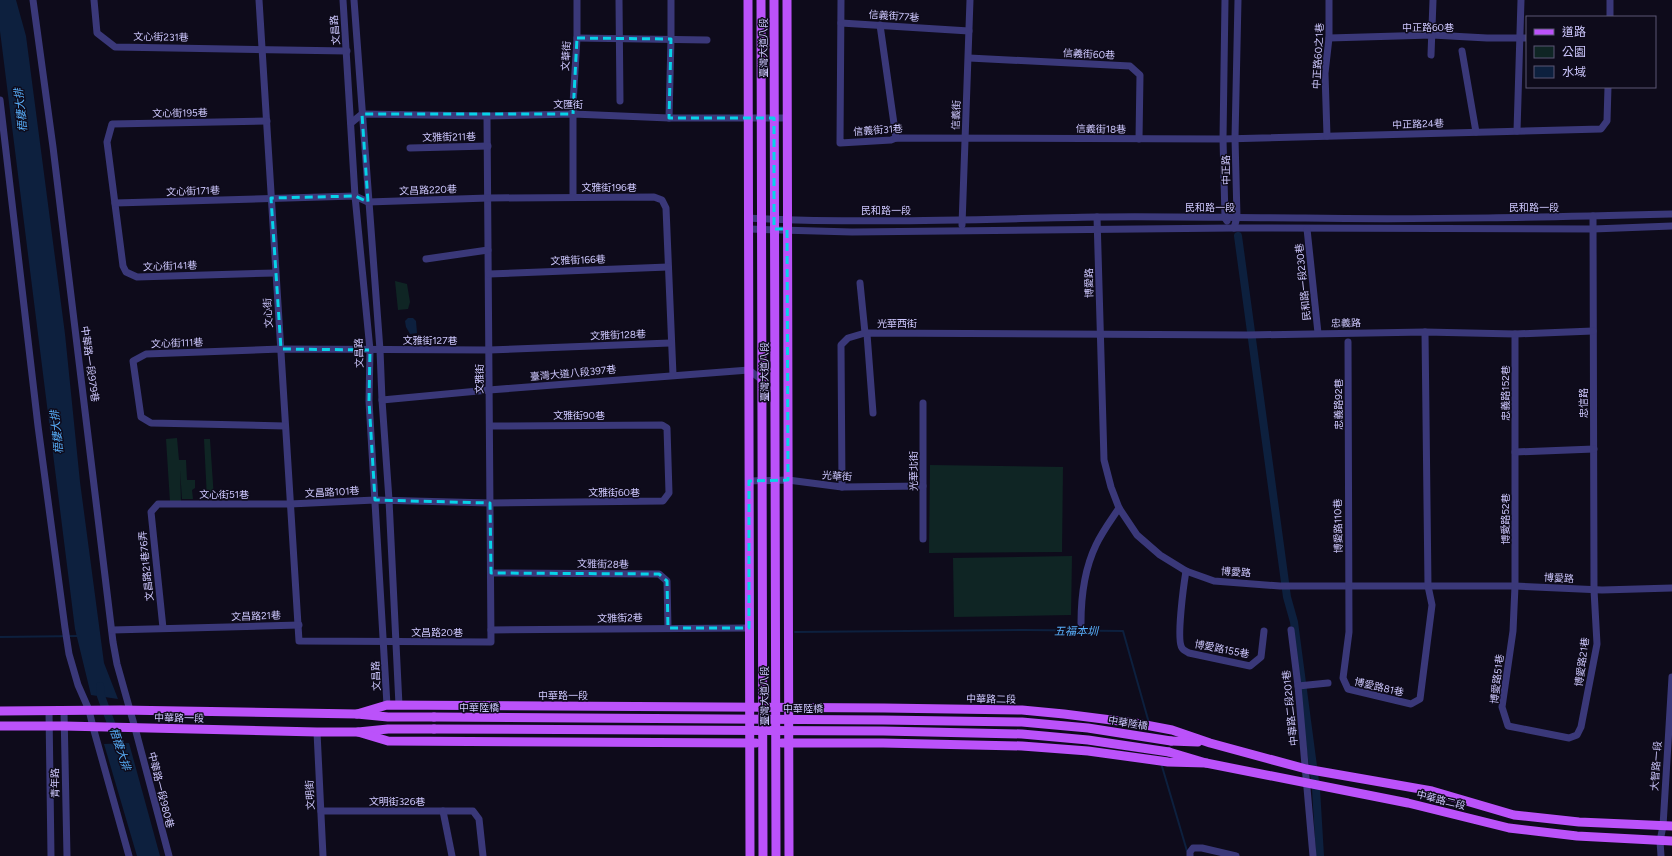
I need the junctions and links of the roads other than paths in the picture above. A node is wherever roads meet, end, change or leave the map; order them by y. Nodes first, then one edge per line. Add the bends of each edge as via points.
1 (33, 0) edge
2 (94, 0) edge
3 (259, 0) edge
4 (343, 0) edge
5 (354, 0) edge
6 (577, 0) edge
7 (620, 0) edge
8 (671, 0) edge
9 (748, 0) edge
10 (761, 0) edge
11 (774, 0) edge
12 (787, 0) edge
13 (841, 0) edge
14 (970, 0) edge
15 (1225, 0) edge
16 (1238, 0) edge
17 (1329, 0) edge
18 (1433, 0) edge
19 (1521, 0) edge
20 (1610, 0) edge
21 (1610, 16) edge
22 (841, 23) junction
23 (880, 25) junction
24 (969, 31) junction
25 (1432, 35) junction
26 (1519, 37) junction
27 (577, 38) junction
28 (1330, 38) junction
29 (1526, 38) edge
30 (620, 39) junction
31 (671, 39) junction
32 (707, 40) dead end
33 (262, 49) junction
34 (347, 50) junction
35 (1462, 51) dead end
36 (1432, 55) dead end
37 (969, 58) junction
38 (1608, 88) edge
39 (0, 100) edge
40 (620, 101) dead end
41 (362, 114) junction
42 (573, 114) junction
43 (487, 116) junction
44 (669, 118) junction
45 (748, 118) junction
46 (761, 118) junction
47 (774, 118) junction
48 (787, 118) junction
49 (267, 121) junction
50 (351, 123) junction
51 (1517, 131) junction
52 (1476, 132) junction
53 (1326, 136) junction
54 (966, 137) junction
55 (896, 138) junction
56 (1235, 138) junction
57 (1139, 139) junction
58 (1223, 139) junction
59 (107, 142) joint
60 (488, 146) junction
61 (410, 148) dead end
62 (3, 151) edge
63 (355, 196) junction
64 (573, 197) junction
65 (271, 198) junction
66 (488, 198) junction
67 (368, 202) junction
68 (115, 203) junction
69 (1672, 214) edge
70 (1593, 216) junction
71 (1097, 217) junction
72 (1237, 217) junction
73 (748, 218) junction
74 (1224, 218) junction
75 (762, 219) junction
76 (774, 219) junction
77 (962, 221) junction
78 (787, 225) junction
79 (1672, 226) edge
80 (1234, 228) junction
81 (761, 229) junction
82 (774, 229) junction
83 (1098, 229) junction
84 (1307, 229) junction
85 (1593, 229) junction
86 (749, 230) junction
87 (963, 231) junction
88 (488, 250) junction
89 (426, 259) dead end
90 (668, 267) junction
91 (275, 273) junction
92 (489, 274) junction
93 (860, 282) dead end
94 (1593, 331) junction
95 (1425, 332) junction
96 (866, 333) junction
97 (1318, 333) junction
98 (1100, 334) junction
99 (1515, 334) junction
100 (1348, 342) dead end
101 (670, 343) junction
102 (281, 349) junction
103 (370, 350) junction
104 (380, 350) junction
105 (489, 350) junction
106 (749, 370) junction
107 (672, 374) junction
108 (762, 380) junction
109 (489, 390) junction
110 (382, 400) junction
111 (923, 403) dead end
112 (872, 413) dead end
113 (285, 426) junction
114 (490, 426) junction
115 (667, 428) joint
116 (1594, 449) junction
117 (1515, 452) junction
118 (1348, 466) joint
119 (788, 480) junction
120 (749, 481) junction
121 (762, 481) junction
122 (775, 481) junction
123 (923, 486) junction
124 (842, 487) junction
125 (375, 500) junction
126 (389, 500) junction
127 (490, 503) junction
128 (158, 504) joint
129 (290, 504) junction
130 (1119, 508) junction
131 (923, 539) dead end
132 (1186, 571) junction
133 (491, 573) junction
134 (1349, 586) junction
135 (1428, 586) junction
136 (1515, 586) junction
137 (1672, 588) edge
138 (1594, 590) junction
139 (1081, 623) dead end
140 (299, 624) junction
141 (163, 628) junction
142 (668, 628) junction
143 (749, 628) junction
144 (112, 630) junction
145 (491, 630) junction
146 (1291, 630) dead end
147 (1264, 631) dead end
148 (384, 642) junction
149 (396, 642) junction
150 (491, 642) joint
151 (1672, 677) edge
152 (1328, 683) dead end
153 (1298, 686) junction
154 (387, 705) junction
155 (399, 705) junction
156 (750, 707) junction
157 (769, 707) junction
158 (788, 707) junction
159 (89, 710) junction
160 (126, 710) junction
161 (0, 711) edge
162 (49, 711) junction
163 (64, 711) junction
164 (357, 714) junction
165 (434, 718) joint
166 (0, 726) edge
167 (49, 726) junction
168 (64, 726) junction
169 (93, 727) junction
170 (136, 728) junction
171 (317, 732) junction
172 (358, 732) junction
173 (1577, 735) joint
174 (1171, 741) joint
175 (769, 743) junction
176 (788, 743) junction
177 (1210, 743) junction
178 (750, 744) junction
179 (1169, 752) joint
180 (1206, 763) junction
181 (1306, 768) junction
182 (1307, 784) junction
183 (321, 811) junction
184 (443, 811) junction
185 (1667, 826) edge
186 (1660, 841) junction
187 (1672, 841) edge
188 (51, 856) edge
189 (67, 856) edge
190 (129, 856) edge
191 (169, 856) edge
192 (323, 856) edge
193 (452, 856) edge
194 (483, 856) edge
195 (750, 856) edge
196 (763, 856) edge
197 (776, 856) edge
198 (788, 856) edge
199 (1190, 856) edge
200 (1236, 856) edge
201 (1313, 856) edge
202 (1661, 856) edge

1 - 144 street, 中華路一段979巷
2 - 33 street, 文心街231巷 via 97,33 115,47
3 - 33 street, 文心街
4 - 34 street, 文昌路
5 - 41 street, 文昌路
6 - 27 street, 文華街
7 - 30 street
8 - 31 street
9 - 45 main road, 臺灣大道八段
10 - 46 main road, 臺灣大道八段
11 - 47 main road, 臺灣大道八段
12 - 48 main road, 臺灣大道八段
13 - 22 street
14 - 24 street, 信義街
15 - 58 street, 中正路
16 - 56 street, 中正路
17 - 28 street, 中正路60之1巷
18 - 25 street
19 - 26 street
20 - 21 street
22 - 23 street, 信義街77巷
22 - 55 street, 信義街31巷 via 840,142
23 - 24 street, 信義街77巷
23 - 55 street
24 - 37 street, 信義街
25 - 26 street, 中正路60巷
25 - 28 street, 中正路60巷
25 - 36 street
26 - 29 street, 中正路60巷
26 - 51 street
27 - 30 street
27 - 42 street, 文華街
28 - 53 street, 中正路60之1巷 via 1325,73
30 - 31 street
30 - 40 street
31 - 32 street
31 - 44 street
33 - 34 street, 文心街231巷
33 - 49 street, 文心街
34 - 50 street, 文昌路
35 - 52 street
37 - 54 street, 信義街
37 - 57 street, 信義街60巷 via 1130,66 1140,75
38 - 51 street, 中正路24巷 via 1607,121 1601,129
39 - 62 street
41 - 43 street, 文匯街
41 - 50 street
41 - 67 street, 文昌路
42 - 43 street, 文匯街
42 - 44 street, 文匯街
42 - 64 street, 文華街
43 - 60 street, 文雅街
44 - 45 street, 文匯街
45 - 46 street, 文匯街
45 - 73 main road, 臺灣大道八段
46 - 47 street, 文匯街
46 - 75 main road, 臺灣大道八段
47 - 48 street, 文匯街
47 - 76 main road, 臺灣大道八段
48 - 78 main road, 臺灣大道八段
49 - 59 street, 文心街195巷 via 112,124
49 - 65 street, 文心街
50 - 63 street, 文昌路
51 - 52 street, 中正路24巷
52 - 53 street, 中正路24巷
53 - 56 street, 中正路24巷
54 - 55 street, 信義街31巷
54 - 57 street, 信義街18巷
54 - 77 street, 信義街
56 - 58 street, 信義街18巷
56 - 72 street, 中正路
57 - 58 street, 信義街18巷
58 - 74 street, 中正路
59 - 68 street, 文心街141巷
60 - 61 street, 文雅街211巷
60 - 66 street, 文雅街
62 - 159 street via 65,628 78,685
63 - 65 street, 文心街171巷
63 - 67 street
63 - 103 street, 文昌路
64 - 66 street, 文雅街196巷
64 - 90 street, 文雅街196巷 via 662,200 666,208
65 - 68 street, 文心街171巷
65 - 91 street, 文心街
66 - 67 street, 文昌路220巷
66 - 88 street, 文雅街
67 - 104 street, 文昌路
68 - 91 street, 文心街141巷 via 123,266 130,275 151,277
69 - 70 street, 民和路一段
70 - 72 street, 民和路一段
70 - 85 street, 忠信路
71 - 74 street, 民和路一段
71 - 77 street, 民和路一段
71 - 83 street, 博愛路
72 - 74 street, 民和路一段
72 - 80 street, 中正路
73 - 75 street, 民和路一段
73 - 81 main road
73 - 86 main road, 臺灣大道八段
74 - 80 street
75 - 76 street, 民和路一段
75 - 81 main road, 臺灣大道八段
76 - 78 street, 民和路一段
76 - 82 main road, 臺灣大道八段
77 - 78 street, 民和路一段
77 - 87 street, 信義街
78 - 82 street, 民和路一段
78 - 87 street, 民和路一段 via 852,232
78 - 119 main road, 臺灣大道八段
79 - 85 street, 民和路一段
80 - 83 street, 民和路一段
80 - 84 street, 民和路一段
81 - 82 street, 民和路一段
81 - 86 street, 民和路一段
81 - 108 main road, 臺灣大道八段
82 - 122 main road, 臺灣大道八段
83 - 87 street, 民和路一段
83 - 98 street, 博愛路
84 - 85 street, 民和路一段
84 - 97 street, 民和路一段230巷
85 - 94 street, 忠信路
86 - 106 main road, 臺灣大道八段
88 - 89 street
88 - 92 street, 文雅街
90 - 92 street, 文雅街166巷
90 - 101 street
91 - 102 street, 文心街
92 - 105 street, 文雅街
93 - 96 street
94 - 99 street, 忠義路
94 - 116 street, 忠信路
95 - 97 street, 忠義路
95 - 99 street, 忠義路
95 - 135 street
96 - 98 street, 光華西街
96 - 112 street
96 - 124 street, 光華西街 via 848,338 841,345
97 - 98 street, 忠義路
98 - 130 street, 博愛路 via 1104,460
99 - 117 street, 忠義路152巷
100 - 118 street, 忠義路92巷
101 - 105 street, 文雅街128巷
101 - 107 street
102 - 103 street, 文雅街127巷
102 - 113 street, 文心街
102 - 113 street, 文心街111巷 via 146,354 133,361 141,417 151,424
103 - 104 street, 文雅街127巷
103 - 125 street, 文昌路 via 369,401
104 - 105 street, 文雅街127巷
104 - 110 street, 文昌路
105 - 109 street, 文雅街
106 - 107 street, 臺灣大道八段397巷
106 - 108 street
106 - 120 main road, 臺灣大道八段
107 - 109 street, 臺灣大道八段397巷
108 - 121 main road, 臺灣大道八段
109 - 110 street, 臺灣大道八段397巷
109 - 114 street, 文雅街
110 - 126 street, 文昌路
111 - 123 street, 光華北街
113 - 129 street, 文心街
114 - 115 street, 文雅街90巷 via 662,425
114 - 127 street, 文雅街
115 - 127 street, 文雅街60巷 via 669,493 663,502
116 - 117 street
116 - 138 street, 忠信路
117 - 136 street, 博愛路52巷
118 - 134 street, 博愛路110巷
119 - 122 street, 光華街
119 - 124 street, 光華街
119 - 158 main road, 臺灣大道八段
120 - 121 street, 光華街
120 - 143 main road, 臺灣大道八段
121 - 122 street, 光華街
121 - 157 main road, 臺灣大道八段
122 - 157 main road, 臺灣大道八段
123 - 124 street, 光華街
123 - 131 street, 光華北街
125 - 126 street, 文昌路101巷
125 - 129 street, 文昌路101巷
125 - 148 street, 文昌路
126 - 127 street, 文昌路101巷
126 - 149 street, 文昌路
127 - 133 street, 文雅街
128 - 129 street, 文心街51巷
128 - 141 street, 文昌路21巷76弄 via 151,512
129 - 140 street, 文心街
130 - 132 street, 博愛路 via 1137,535 1160,555
130 - 139 street via 1096,544 1084,578
132 - 134 street, 博愛路 via 1214,581 1280,586
132 - 147 street, 博愛路155巷 via 1180,631 1182,649 1189,653 1250,666 1260,657
133 - 142 street, 文雅街28巷 via 659,574 667,581
133 - 145 street, 文雅街
134 - 135 street, 博愛路
134 - 135 street, 博愛路81巷 via 1349,632 1342,678 1348,690 1411,704 1420,699 1432,605
135 - 136 street, 博愛路
136 - 138 street, 博愛路
136 - 173 street, 博愛路51巷 via 1513,631 1502,707 1508,726 1569,738
137 - 138 street, 博愛路
138 - 173 street, 博愛路21巷 via 1597,644 1581,727
140 - 141 street, 文昌路21巷
140 - 148 street via 298,641
141 - 144 street, 文昌路21巷
142 - 143 street, 文雅街2巷
142 - 145 street, 文雅街2巷
143 - 156 main road, 臺灣大道八段
144 - 160 street, 中華路一段979巷
145 - 150 street, 文雅街
146 - 153 street, 中華路二段201巷
148 - 149 street, 文昌路20巷
148 - 154 street, 文昌路
149 - 150 street, 文昌路20巷
149 - 155 street, 文昌路
151 - 185 street, 大智路一段
152 - 153 street
153 - 181 street, 中華路二段201巷
154 - 155 main road, 中華路一段
154 - 164 main road, 中華路一段
155 - 156 main road, 中華路一段
156 - 157 main road, 中華路一段
156 - 175 main road, 臺灣大道八段
156 - 178 main road, 臺灣大道八段
157 - 158 main road, 中華路二段
157 - 175 main road, 臺灣大道八段
157 - 175 main road, 臺灣大道八段
158 - 175 main road, 臺灣大道八段
158 - 176 main road, 臺灣大道八段
158 - 177 main road, 中華路二段 via 1007,710 1064,714 1172,730
159 - 160 main road, 中華路一段
159 - 163 main road, 中華路一段
159 - 169 street
160 - 164 main road, 中華路一段
160 - 170 street, 中華路一段979巷
161 - 162 main road, 中華路一段
162 - 163 main road, 中華路一段
162 - 167 street, 青年路
163 - 168 street, 青年路
164 - 165 main road, 中華路一段
165 - 174 main road, 中華陸橋, bridge via 1022,722 1088,728
166 - 167 main road, 中華路一段
167 - 168 main road, 中華路一段
167 - 188 street, 青年路
168 - 169 main road, 中華路一段
168 - 189 street, 青年路
169 - 170 main road, 中華路一段
169 - 190 street
170 - 171 main road, 中華路一段
170 - 191 street, 中華路一段980巷
171 - 172 main road, 中華路一段
171 - 183 street, 文明街
172 - 178 main road, 中華路一段 via 388,741
172 - 179 main road, 中華路一段, bridge via 434,729 1022,734 1088,740
174 - 177 main road, 中華路二段
175 - 176 main road, 中華路二段
175 - 178 main road, 中華路一段
175 - 196 main road, 臺灣大道八段
175 - 197 main road, 臺灣大道八段
176 - 180 main road, 中華路二段 via 1022,746 1088,751 1168,762
176 - 198 main road, 臺灣大道八段
177 - 181 main road, 中華路二段
178 - 195 main road, 臺灣大道八段
179 - 180 main road, 中華路二段
180 - 182 main road, 中華路二段
181 - 182 street, 中華路二段201巷
181 - 185 main road, 中華路二段 via 1432,792 1514,815 1579,822
182 - 186 main road, 中華路二段 via 1408,803 1509,828 1577,836
182 - 201 street, 中華路二段201巷
183 - 184 street, 文明街326巷
183 - 192 street, 文明街
184 - 193 street
184 - 194 street, 文明街326巷 via 473,811 479,819
185 - 186 street, 大智路一段
186 - 187 main road, 中華路二段
186 - 202 street, 大智路一段
199 - 200 street via 1193,848 1202,848

